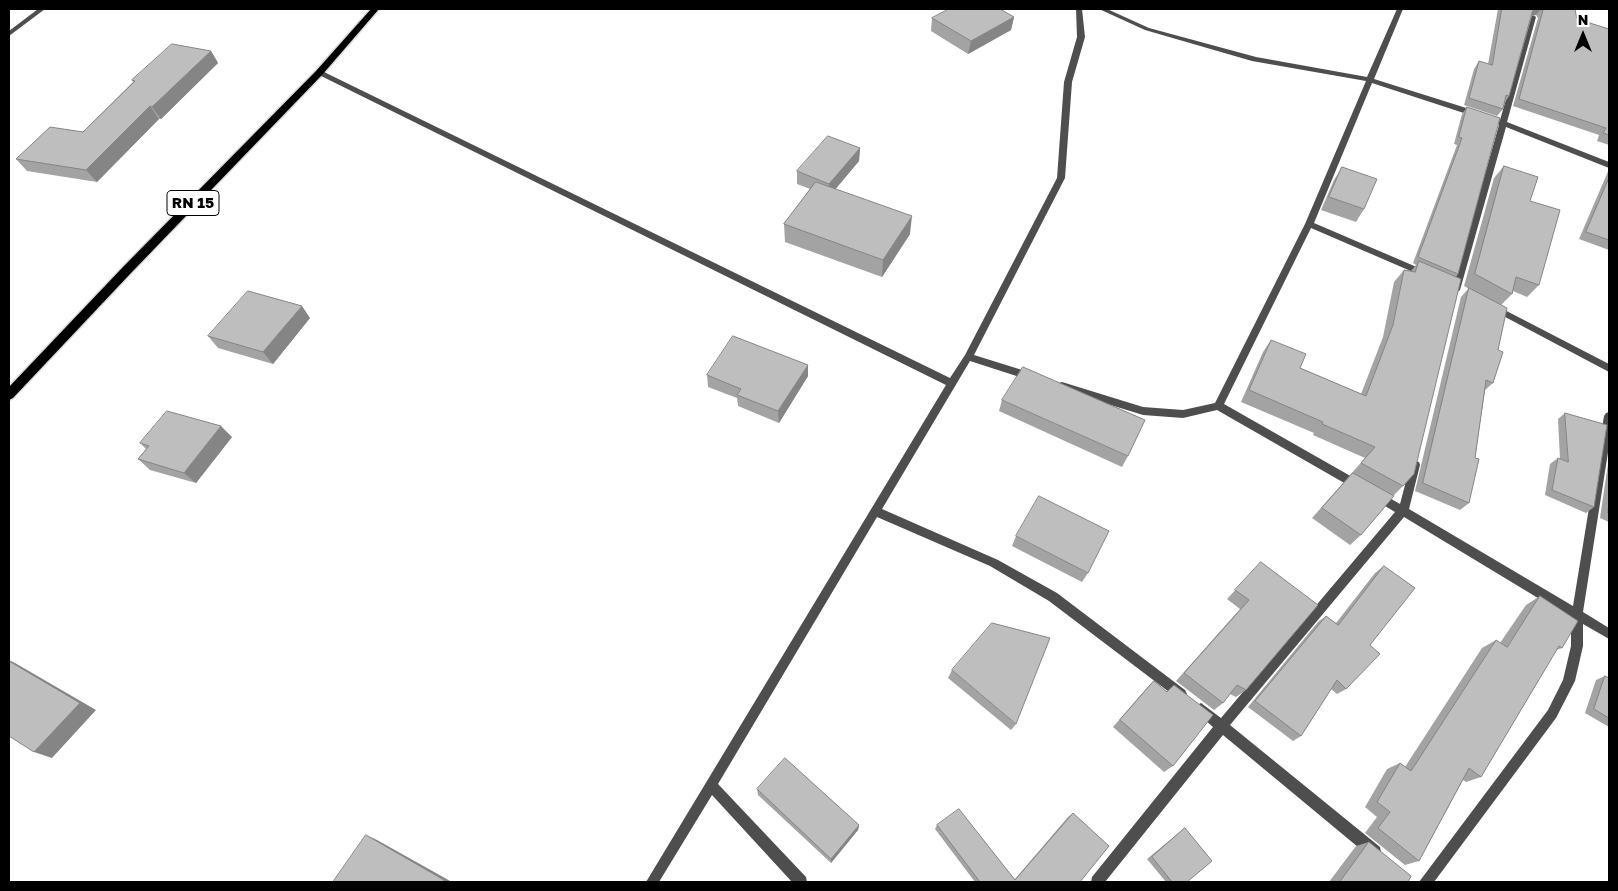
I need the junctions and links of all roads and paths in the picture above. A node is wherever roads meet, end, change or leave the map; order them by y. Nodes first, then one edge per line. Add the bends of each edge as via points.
1 (42, 9) edge
2 (375, 9) edge
3 (1079, 9) edge
4 (1102, 9) edge
5 (1400, 9) edge
6 (1533, 17) edge
7 (9, 34) edge
8 (319, 73) junction
9 (1370, 80) junction
10 (1486, 117) edge
11 (1499, 122) junction
12 (1609, 165) edge
13 (1310, 224) junction
14 (1431, 276) edge
15 (1456, 290) edge
16 (1482, 301) edge
17 (968, 357) junction
18 (1609, 368) edge
19 (952, 383) junction
20 (9, 395) edge
21 (1218, 406) junction
22 (1609, 416) edge
23 (1417, 452) edge
24 (875, 511) junction
25 (1403, 511) junction
26 (1577, 615) junction
27 (1609, 634) edge
28 (1222, 726) junction
29 (711, 785) junction
30 (1382, 857) edge
31 (652, 882) edge
32 (801, 882) edge
33 (1097, 882) edge
34 (1426, 882) edge

1 - 7 street
2 - 8 main road, RN 15
3 - 17 street via 1081,36 1068,82 1060,178
4 - 9 street via 1147,29 1246,57
5 - 9 street
6 - 11 street
8 - 19 street
8 - 20 main road, RN 15
9 - 10 street
9 - 13 street
11 - 12 street
11 - 15 street
13 - 14 street
13 - 21 street
16 - 18 street
17 - 19 street
17 - 21 street via 1143,411 1183,414
19 - 24 street
21 - 25 street
22 - 26 street
23 - 25 street
24 - 28 street via 994,563 1053,597
24 - 29 street
25 - 26 street
25 - 28 street
26 - 27 street
26 - 34 street via 1578,646 1569,681 1552,714
28 - 30 street
28 - 33 street
29 - 31 street
29 - 32 street

